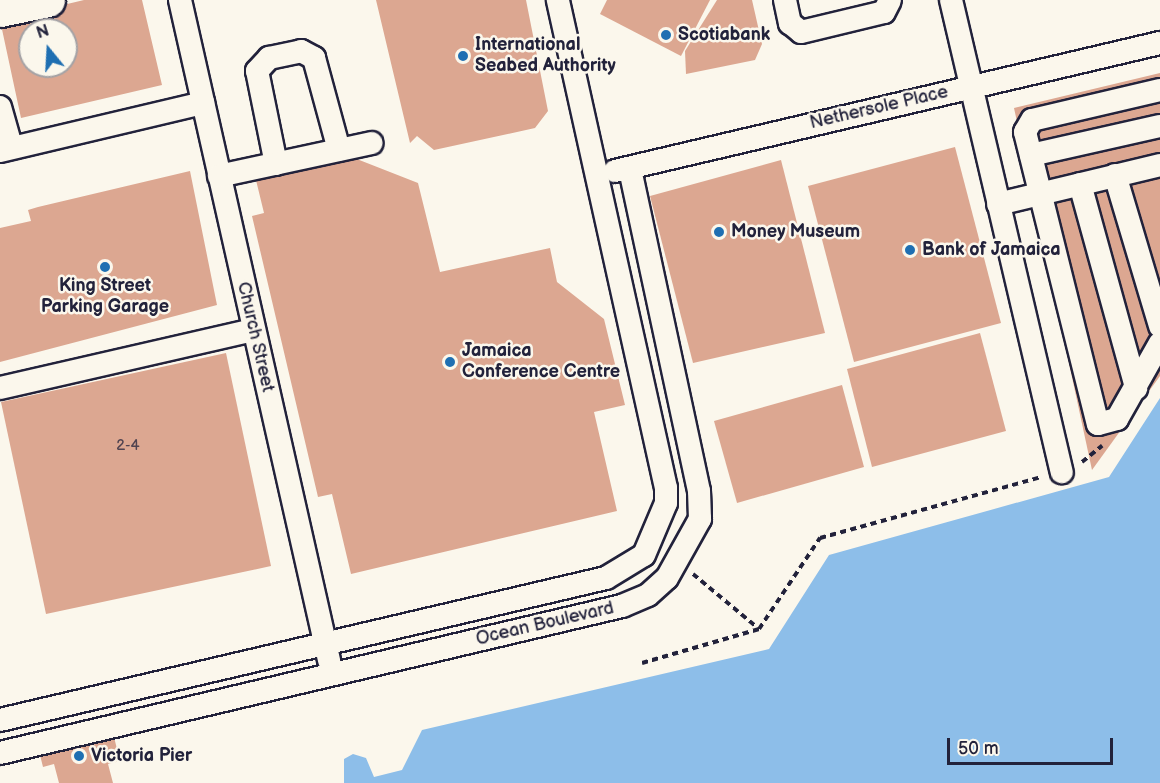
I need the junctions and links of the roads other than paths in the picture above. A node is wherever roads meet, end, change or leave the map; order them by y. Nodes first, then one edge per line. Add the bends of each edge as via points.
1 (48, 0) edge
2 (180, 0) edge
3 (558, 0) edge
4 (785, 0) edge
5 (890, 0) edge
6 (951, 0) edge
7 (0, 10) edge
8 (1160, 43) edge
9 (972, 86) junction
10 (1160, 90) edge
11 (203, 103) junction
12 (0, 107) edge
13 (1160, 126) edge
14 (372, 143) dead end
15 (5, 149) edge
16 (339, 150) junction
17 (1031, 156) junction
18 (276, 164) junction
19 (630, 168) junction
20 (1158, 172) edge
21 (599, 175) junction
22 (1115, 175) junction
23 (219, 177) junction
24 (1080, 184) junction
25 (1039, 192) junction
26 (998, 204) junction
27 (1160, 326) edge
28 (253, 330) junction
29 (1160, 343) edge
30 (0, 388) edge
31 (1136, 388) junction
32 (1062, 472) road end
33 (326, 644) junction
34 (333, 674) junction
35 (0, 720) edge
36 (0, 753) edge

1 - 7 highway
2 - 11 street, Church Street
3 - 21 street, Ocean Boulevard
4 - 5 street via 790,23 801,32 884,12
6 - 9 street
8 - 9 street, Nethersole Place
9 - 19 street, Nethersole Place
9 - 26 street
10 - 17 street via 1032,120 1025,132
11 - 15 street
11 - 23 street, Church Street
12 - 15 street
13 - 17 street
14 - 16 street
16 - 18 street
16 - 18 street via 314,58 301,51 269,58 257,71
17 - 25 street
18 - 23 street
19 - 21 street, Nethersole Place
19 - 34 street, Ocean Boulevard via 699,491 700,519 679,562 648,595 622,606
20 - 22 street
21 - 33 street, Ocean Boulevard via 666,488 666,503 644,555 606,578
22 - 24 street
22 - 27 street
23 - 28 street, Church Street
24 - 25 street
24 - 31 street
25 - 26 street
25 - 31 street via 1098,424 1117,419
26 - 32 street
28 - 30 street
28 - 33 street, Church Street
29 - 31 street
33 - 34 street, Church Street
33 - 35 street, Ocean Boulevard
34 - 36 street, Ocean Boulevard

